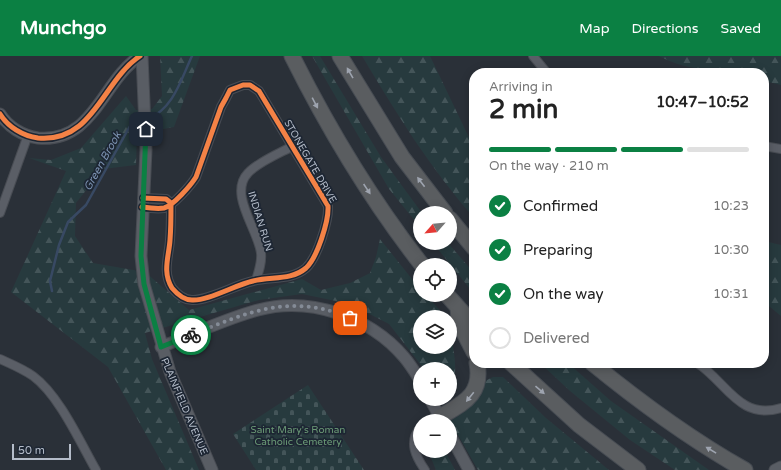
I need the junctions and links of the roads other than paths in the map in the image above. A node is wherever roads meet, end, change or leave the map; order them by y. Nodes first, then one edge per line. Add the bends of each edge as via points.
1 (141, 56) edge
2 (292, 56) edge
3 (340, 56) edge
4 (533, 56) edge
5 (544, 68) edge
6 (0, 114) edge
7 (28, 136) junction
8 (292, 146) junction
9 (769, 147) edge
10 (781, 149) edge
11 (143, 203) junction
12 (171, 203) junction
13 (440, 206) edge
14 (0, 213) edge
15 (457, 227) edge
16 (469, 242) edge
17 (417, 258) edge
18 (256, 280) junction
19 (453, 302) edge
20 (458, 307) junction
21 (469, 319) edge
22 (469, 342) edge
23 (161, 347) junction
24 (0, 359) edge
25 (477, 368) edge
26 (517, 368) edge
27 (598, 368) edge
28 (705, 368) edge
29 (413, 370) edge
30 (781, 408) edge
31 (447, 414) edge
32 (457, 448) edge
33 (418, 458) edge
34 (781, 467) edge
35 (96, 470) edge
36 (212, 470) edge
37 (424, 470) edge
38 (469, 470) edge
39 (638, 470) edge
40 (745, 470) edge
41 (775, 470) edge

1 - 7 main road via 125,68 80,126 58,137
1 - 11 main road, PLAINFIELD AVENUE via 146,129
2 -> 17 highway via 345,156
13 -> 3 highway via 402,157
4 - 5 street
6 - 7 main road via 13,128
7 - 14 street
8 - 12 street, STONEGATE DRIVE via 256,88 243,85 230,90 221,107 196,177
8 - 18 street, INDIAN RUN via 250,171 242,182 242,200 261,253
8 - 18 street, STONEGATE DRIVE via 328,206 329,216 306,268 293,276
9 - 10 street
11 - 12 street via 166,199
11 - 23 main road, PLAINFIELD AVENUE via 141,256 144,284
12 - 18 street, STONEGATE DRIVE via 170,246 166,264 171,286 180,296 197,300 237,284
15 - 16 highway
19 - 20 highway
20 - 21 highway
20 - 22 highway via 459,323
23 - 29 main road via 259,310 278,306 312,307 339,313 372,328 405,358
23 - 36 main road, PLAINFIELD AVENUE via 183,406
24 - 35 street via 32,376 45,387 56,401
25 -> 31 highway via 478,378 470,398
26 -> 39 highway via 579,424
40 -> 27 highway via 665,420
28 - 30 street via 738,401 759,411
32 - 38 main road
33 - 37 street
34 - 41 main road

